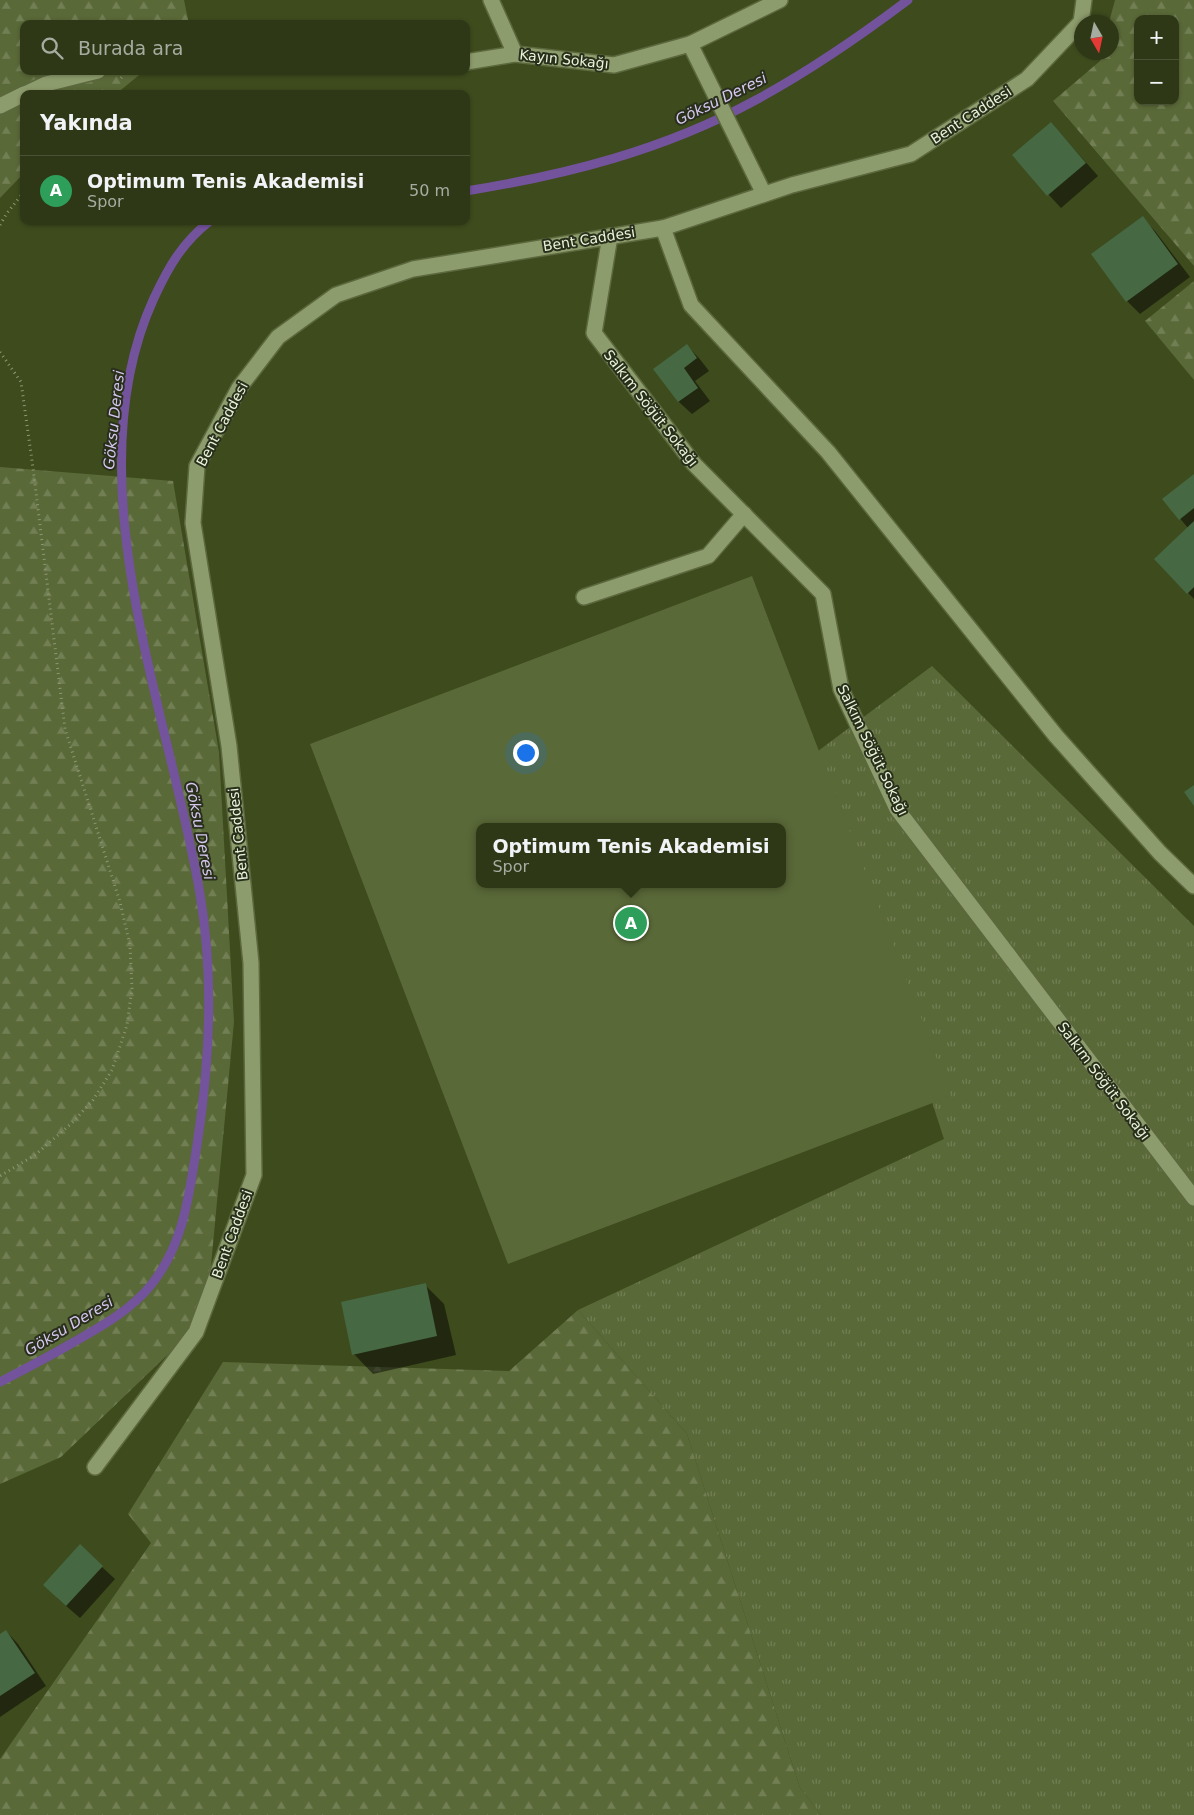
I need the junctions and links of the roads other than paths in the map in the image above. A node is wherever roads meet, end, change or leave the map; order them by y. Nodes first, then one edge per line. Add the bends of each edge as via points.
1 (491, 0) edge
2 (779, 0) edge
3 (1084, 0) edge
4 (690, 44) junction
5 (515, 54) junction
6 (470, 61) edge
7 (82, 75) edge
8 (33, 90) edge
9 (20, 96) edge
10 (0, 106) edge
11 (764, 194) junction
12 (663, 228) junction
13 (610, 236) junction
14 (744, 514) junction
15 (584, 597) dead end
16 (1194, 886) edge
17 (1194, 1198) edge
18 (95, 1467) dead end

1 - 5 street
2 - 4 street, Kayın Sokağı
3 - 11 street, Bent Caddesi via 1081,22 1027,79 911,154
4 - 5 street, Kayın Sokağı via 614,65
4 - 11 street
5 - 6 street, Kayın Sokağı
7 - 8 street
9 - 10 street
11 - 12 street, Bent Caddesi
12 - 13 street, Bent Caddesi
12 - 16 street via 692,305 828,452 1056,736 1160,853
13 - 14 street, Salkım Söğüt Sokağı via 594,333 694,464
13 - 18 street, Bent Caddesi via 413,269 336,295 278,337 239,388 197,466 193,523 229,746 251,963 254,1175 196,1332
14 - 15 street via 708,556
14 - 17 street, Salkım Söğüt Sokağı via 823,594 840,689 897,809

